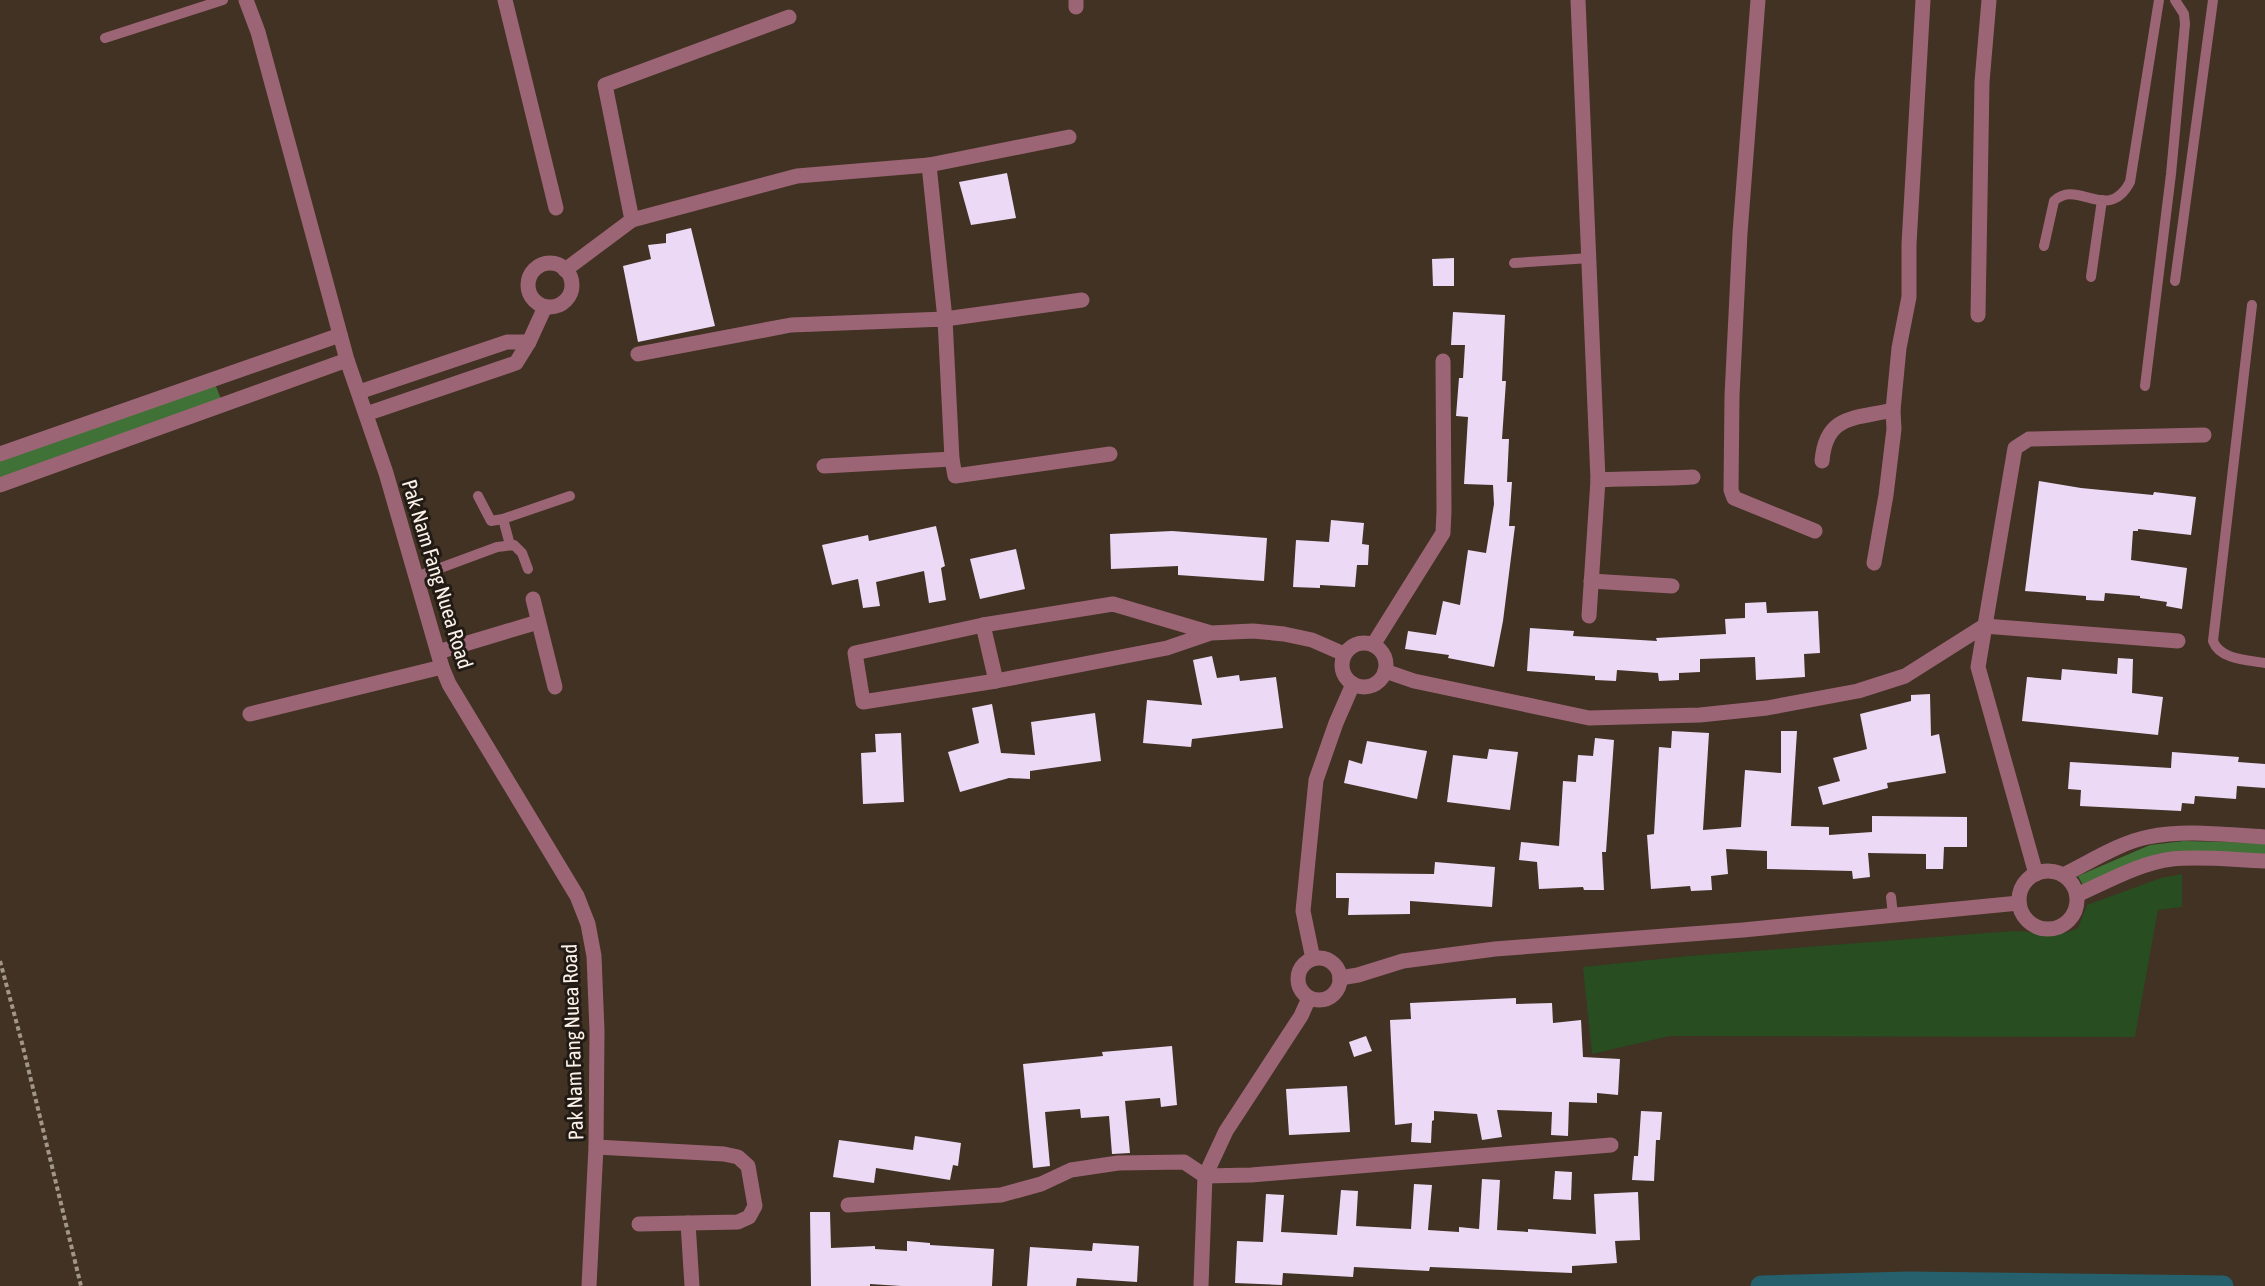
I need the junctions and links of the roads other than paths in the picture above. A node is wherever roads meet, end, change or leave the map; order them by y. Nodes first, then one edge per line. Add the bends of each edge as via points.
1 (223, 0) edge
2 (246, 0) edge
3 (505, 0) edge
4 (1578, 0) edge
5 (1758, 0) edge
6 (1923, 0) edge
7 (1989, 0) edge
8 (2159, 0) edge
9 (2175, 0) edge
10 (2213, 0) edge
11 (789, 17) dead end
12 (105, 38) dead end
13 (1069, 138) dead end
14 (929, 165) junction
15 (2102, 200) junction
16 (556, 208) dead end
17 (632, 220) junction
18 (2044, 246) dead end
19 (1590, 258) junction
20 (1514, 263) dead end
21 (565, 270) junction
22 (2091, 277) dead end
23 (2175, 281) dead end
24 (1082, 300) dead end
25 (2252, 305) dead end
26 (545, 307) junction
27 (1978, 315) dead end
28 (945, 319) junction
29 (340, 335) junction
30 (529, 342) junction
31 (638, 354) dead end
32 (346, 360) junction
33 (1443, 361) dead end
34 (2145, 386) dead end
35 (358, 392) junction
36 (1893, 410) junction
37 (366, 414) junction
38 (2204, 435) dead end
39 (0, 454) edge
40 (1110, 454) dead end
41 (952, 459) junction
42 (1822, 461) dead end
43 (824, 466) dead end
44 (1693, 477) dead end
45 (1598, 480) junction
46 (0, 485) edge
47 (478, 496) dead end
48 (570, 496) dead end
49 (503, 519) junction
50 (1815, 531) dead end
51 (510, 545) junction
52 (1874, 563) dead end
53 (528, 569) dead end
54 (416, 577) junction
55 (1591, 581) junction
56 (1672, 586) dead end
57 (533, 599) dead end
58 (1589, 616) dead end
59 (538, 622) junction
60 (983, 625) junction
61 (1984, 626) junction
62 (1211, 633) junction
63 (2178, 641) dead end
64 (1373, 645) junction
65 (1344, 654) junction
66 (440, 660) junction
67 (2265, 663) edge
68 (1385, 671) junction
69 (996, 681) junction
70 (1353, 684) junction
71 (555, 687) dead end
72 (250, 714) dead end
73 (2265, 837) edge
74 (2265, 861) edge
75 (2036, 874) junction
76 (2063, 875) junction
77 (2077, 896) junction
78 (1891, 897) dead end
79 (2019, 903) junction
80 (1893, 915) junction
81 (1312, 958) junction
82 (1340, 978) junction
83 (1309, 998) junction
84 (1611, 1145) dead end
85 (596, 1147) junction
86 (1205, 1176) junction
87 (848, 1205) dead end
88 (688, 1223) junction
89 (639, 1224) dead end
90 (589, 1286) edge
91 (692, 1286) edge
92 (1201, 1286) edge

1 - 12 lane
2 - 29 street, Pak Nam Fang Nuea Road
3 - 16 street
4 - 19 street
5 - 50 street via 1740,233 1731,490 1734,498
6 - 36 street via 1909,297
7 - 27 street via 1982,82
8 - 15 lane via 2130,182 2116,200
9 - 34 lane via 2185,24
10 - 23 lane
11 - 17 street via 605,86
13 - 14 street
14 - 17 street via 797,176
14 - 28 street
15 - 18 lane via 2067,194 2058,197
15 - 22 lane
17 - 21 street
19 - 20 lane
19 - 45 street
21 - 26 street via 572,282 569,296 559,306
21 - 26 street via 545,264 532,272 529,293
24 - 28 street
25 - 67 lane via 2213,641 2227,655
26 - 30 street
28 - 31 street via 791,325
28 - 41 street
29 - 32 street, Pak Nam Fang Nuea Road
29 - 39 street
30 - 35 street via 507,342
30 - 37 street via 516,363
32 - 35 street, Pak Nam Fang Nuea Road
32 - 46 street
33 - 64 street via 1443,534
35 - 37 street, Pak Nam Fang Nuea Road
36 - 42 street via 1844,421 1829,431
36 - 52 street via 1886,495
37 - 54 street, Pak Nam Fang Nuea Road
38 - 61 street via 2029,439 2014,448
40 - 41 street via 955,476
41 - 43 street
44 - 45 street
45 - 55 street
47 - 49 lane via 491,521
48 - 49 lane
49 - 51 lane
51 - 53 lane via 522,553
51 - 54 lane
54 - 66 street, Pak Nam Fang Nuea Road
55 - 56 street
55 - 58 street
57 - 59 street
59 - 66 street
59 - 71 street
60 - 62 street via 1113,604
60 - 69 street
60 - 69 street via 855,653 863,702
61 - 63 street
61 - 68 street via 1905,676 1858,691 1767,708 1700,715 1588,718 1414,681
61 - 75 street via 1978,666
62 - 65 street via 1284,634 1312,640
62 - 69 street via 1167,648
64 - 65 street via 1355,644
64 - 68 street via 1385,657
65 - 70 street via 1343,674
66 - 72 street
66 - 85 street, Pak Nam Fang Nuea Road via 449,684 577,896 588,924 594,956 597,1031
68 - 70 street via 1373,685
70 - 81 street via 1316,780 1302,911
73 - 76 street via 2177,833 2146,837
74 - 77 street via 2170,860 2143,867
75 - 76 street via 2051,871
75 - 79 street via 2024,884
76 - 77 street
77 - 79 street via 2072,917 2053,929 2032,924
78 - 80 lane
79 - 80 street
80 - 82 street via 1495,949 1403,961
81 - 82 street via 1330,961
81 - 83 street via 1298,975 1300,988
82 - 83 street via 1336,992 1330,996
83 - 86 street via 1301,1017 1226,1131
84 - 86 street
85 - 88 street via 724,1155 738,1157 748,1166 754,1206 749,1217 738,1222
85 - 90 street, Pak Nam Fang Nuea Road
86 - 87 street via 1184,1162 1118,1164 1071,1170 1041,1185 1001,1195
86 - 92 street
88 - 89 street
88 - 91 street

